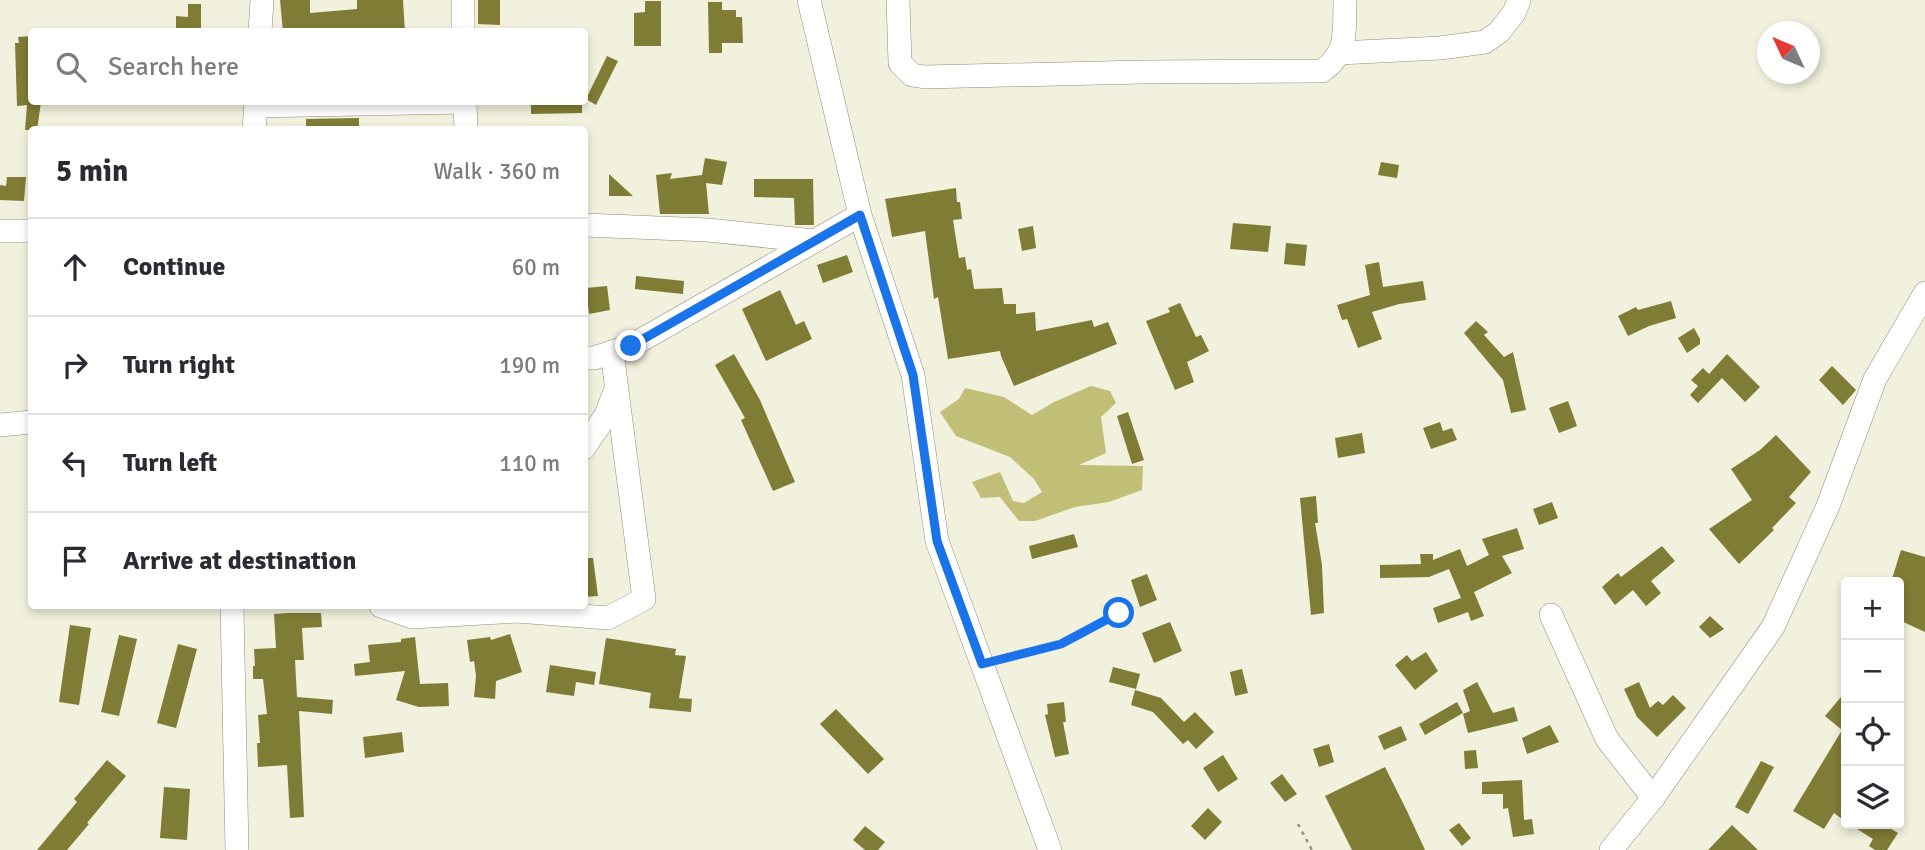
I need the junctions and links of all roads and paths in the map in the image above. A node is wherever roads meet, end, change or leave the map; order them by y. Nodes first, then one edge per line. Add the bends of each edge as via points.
1 (262, 0) edge
2 (463, 0) edge
3 (809, 0) edge
4 (898, 0) edge
5 (1345, 0) edge
6 (1519, 0) edge
7 (260, 28) edge
8 (463, 28) edge
9 (1339, 53) junction
10 (255, 105) edge
11 (465, 105) edge
12 (254, 126) edge
13 (466, 126) edge
14 (860, 215) junction
15 (588, 225) edge
16 (0, 231) edge
17 (28, 231) edge
18 (814, 241) junction
19 (1925, 293) edge
20 (612, 352) junction
21 (588, 358) edge
22 (617, 386) junction
23 (28, 422) edge
24 (0, 425) edge
25 (588, 442) edge
26 (233, 609) edge
27 (389, 609) edge
28 (505, 609) edge
29 (526, 609) edge
30 (1119, 613) dead end
31 (1551, 615) dead end
32 (982, 664) junction
33 (1653, 798) junction
34 (1298, 824) dead end
35 (237, 850) edge
36 (1050, 850) edge
37 (1312, 850) edge
38 (1611, 850) edge

1 - 7 street
2 - 8 street
3 - 14 street
4 - 9 street via 900,63 912,75 925,77 1322,71
5 - 9 street via 1344,45
6 - 9 street via 1499,32 1485,42
10 - 12 street
11 - 13 street
14 - 18 street
14 - 32 street via 913,375 937,541
15 - 18 street via 708,230
16 - 17 street
18 - 20 street via 631,346
19 - 33 street via 1875,379 1828,506 1773,627
20 - 21 street
20 - 22 street
22 - 25 street via 606,415
22 - 29 street via 644,599 608,618
23 - 24 street
26 - 35 street
27 - 28 street via 412,617
30 - 32 path via 1061,644
31 - 33 street via 1606,739
32 - 36 street
33 - 38 street
34 - 37 path

